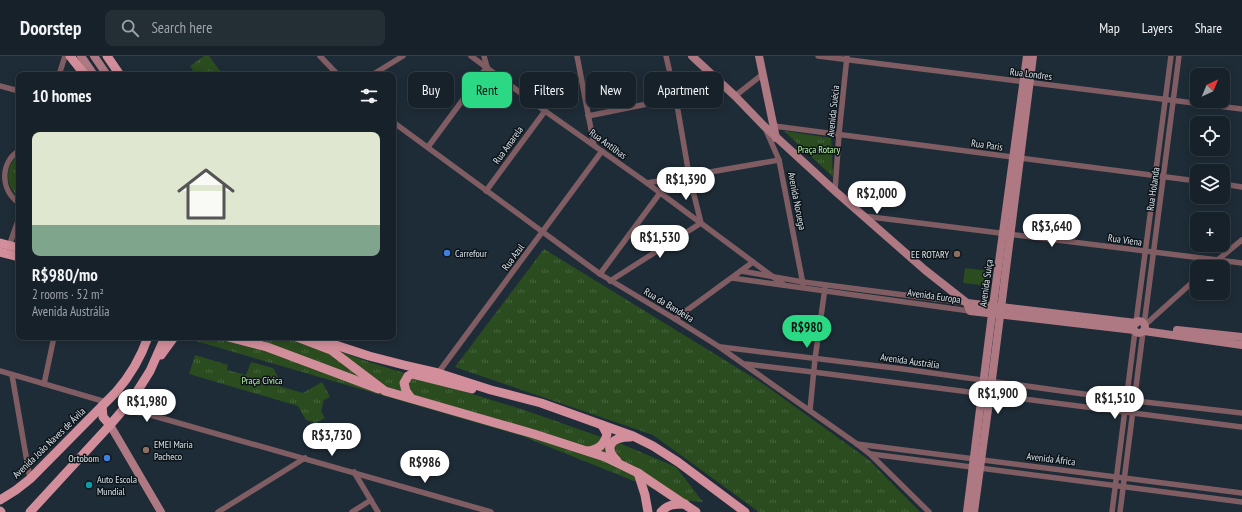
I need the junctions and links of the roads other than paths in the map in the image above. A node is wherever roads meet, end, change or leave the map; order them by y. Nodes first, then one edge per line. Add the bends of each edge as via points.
1 (65, 56) edge
2 (70, 56) edge
3 (81, 56) edge
4 (94, 56) edge
5 (107, 56) edge
6 (320, 56) edge
7 (402, 56) edge
8 (471, 56) edge
9 (486, 56) edge
10 (577, 56) edge
11 (666, 56) edge
12 (692, 56) edge
13 (759, 56) edge
14 (818, 56) edge
15 (1027, 56) edge
16 (1033, 56) edge
17 (1171, 56) edge
18 (1179, 56) edge
19 (847, 58) edge
20 (487, 67) junction
21 (60, 72) edge
22 (83, 72) edge
23 (92, 72) edge
24 (105, 72) edge
25 (118, 72) edge
26 (335, 72) edge
27 (377, 72) edge
28 (670, 72) edge
29 (763, 74) junction
30 (1026, 82) junction
31 (0, 86) edge
32 (726, 88) junction
33 (723, 89) edge
34 (16, 90) edge
35 (735, 96) junction
36 (1165, 99) junction
37 (1173, 100) junction
38 (644, 105) edge
39 (678, 108) edge
40 (1242, 109) edge
41 (544, 111) junction
42 (588, 116) junction
43 (396, 124) edge
44 (764, 126) junction
45 (774, 126) junction
46 (839, 134) junction
47 (776, 138) junction
48 (594, 145) junction
49 (428, 148) junction
50 (602, 151) junction
51 (16, 153) edge
52 (1016, 158) junction
53 (779, 160) junction
54 (2, 167) edge
55 (689, 175) junction
56 (1156, 176) junction
57 (1164, 176) junction
58 (1190, 180) edge
59 (647, 183) junction
60 (1230, 185) edge
61 (1242, 187) edge
62 (486, 191) junction
63 (835, 191) junction
64 (660, 193) junction
65 (16, 200) edge
66 (863, 216) junction
67 (701, 223) junction
68 (543, 232) junction
69 (1007, 234) junction
70 (16, 237) edge
71 (1242, 240) edge
72 (14, 250) edge
73 (0, 252) edge
74 (1146, 252) junction
75 (1153, 253) junction
76 (1216, 260) joint
77 (753, 262) junction
78 (1230, 262) edge
79 (1242, 263) edge
80 (741, 271) junction
81 (600, 274) junction
82 (772, 277) junction
83 (732, 278) junction
84 (610, 281) junction
85 (1190, 284) edge
86 (784, 285) junction
87 (803, 285) junction
88 (825, 288) junction
89 (968, 307) junction
90 (997, 310) junction
91 (675, 318) junction
92 (1140, 327) junction
93 (1242, 337) edge
94 (53, 340) edge
95 (147, 340) edge
96 (164, 340) edge
97 (172, 340) edge
98 (240, 340) edge
99 (305, 340) edge
100 (320, 340) edge
101 (338, 340) edge
102 (1242, 345) edge
103 (718, 346) junction
104 (815, 359) junction
105 (156, 360) junction
106 (744, 364) junction
107 (404, 365) junction
108 (0, 371) edge
109 (813, 372) junction
110 (438, 373) junction
111 (12, 375) junction
112 (988, 382) junction
113 (44, 384) junction
114 (491, 390) junction
115 (385, 391) junction
116 (987, 394) junction
117 (1091, 396) junction
118 (411, 398) junction
119 (1127, 400) junction
120 (1134, 401) junction
121 (104, 404) junction
122 (1090, 407) junction
123 (123, 410) junction
124 (810, 410) junction
125 (1125, 412) junction
126 (1132, 413) junction
127 (1242, 413) edge
128 (110, 425) junction
129 (602, 425) junction
130 (1242, 427) edge
131 (634, 436) junction
132 (857, 444) junction
133 (588, 451) junction
134 (870, 454) junction
135 (306, 458) junction
136 (618, 462) junction
137 (977, 463) junction
138 (1024, 465) junction
139 (354, 472) junction
140 (638, 473) junction
141 (1024, 474) junction
142 (1117, 477) junction
143 (1124, 477) junction
144 (30, 479) junction
145 (1116, 485) junction
146 (1124, 486) junction
147 (1242, 493) edge
148 (0, 500) edge
149 (371, 500) junction
150 (1242, 502) edge
151 (685, 504) junction
152 (734, 509) edge
153 (487, 511) edge
154 (30, 512) edge
155 (161, 512) edge
156 (218, 512) edge
157 (352, 512) edge
158 (378, 512) edge
159 (648, 512) edge
160 (662, 512) edge
161 (696, 512) edge
162 (745, 512) edge
163 (930, 512) edge
164 (967, 512) edge
165 (974, 512) edge
166 (1112, 512) edge
167 (1120, 512) edge

1 - 21 street
2 - 22 main road
3 - 23 main road
4 - 24 main road
5 - 25 main road
6 - 26 street
7 - 27 street
8 - 20 street, Rua Antilhas
9 - 20 street
10 - 42 street
11 - 28 street
12 - 32 main road
13 - 29 main road
14 - 19 street, Rua Londres
15 - 30 main road, Avenida Suiça
16 - 30 main road, Avenida Suiça
17 - 36 street, Rua Holanda
18 - 37 street, Rua Holanda
19 - 30 street, Rua Londres
19 - 46 street, Avenida Suécia
20 - 41 street, Rua Antilhas
20 - 49 street
29 - 35 street
29 - 45 main road
30 - 36 street, Rua Londres
30 - 52 main road, Avenida Suiça
31 - 34 street
32 - 33 street
32 - 35 main road
35 - 44 main road
36 - 37 street, Rua Londres
36 - 56 street, Rua Holanda
37 - 40 street, Rua Londres
37 - 57 street, Rua Holanda
38 - 42 street
39 - 55 street
41 - 48 street, Rua Antilhas
41 - 62 street, Rua Amarela
42 - 48 street
43 - 49 street, Rua da Bandeira
44 - 47 main road
44 - 53 street, Avenida Noruega
45 - 46 street, Rua Paris
45 - 47 main road
46 - 52 street, Rua Paris
46 - 63 street, Avenida Suécia
47 - 53 street
47 - 63 main road
48 - 50 street, Rua Antilhas
49 - 62 street, Rua da Bandeira
50 - 59 street, Rua Antilhas
50 - 68 street, Rua Azul
51 - 54 street
52 - 56 street, Rua Paris
52 - 69 main road, Avenida Suiça
53 - 55 street
53 - 87 street, Avenida Noruega
54 - 65 street via 8,193
55 - 59 street
55 - 67 street
56 - 57 street, Rua Paris
56 - 74 street, Rua Holanda
57 - 58 street, Rua Paris
57 - 75 street, Rua Holanda
59 - 64 street, Rua Antilhas
60 - 61 street
62 - 68 street, Rua da Bandeira
63 - 66 main road
64 - 67 street, Rua Antilhas
64 - 81 street
66 - 69 street, Rua Viena
66 - 89 main road
67 - 77 street, Rua Antilhas
67 - 84 street
68 - 81 street, Rua da Bandeira
68 - 110 street, Rua Azul
69 - 74 street, Rua Viena
69 - 90 main road, Avenida Suiça
70 - 72 street
71 - 76 street
72 - 73 main road
74 - 75 street, Rua Viena
74 - 92 street, Rua Holanda
75 - 76 street, Rua Viena
75 - 92 street, Rua Holanda
77 - 80 street
77 - 82 street, Rua Antilhas
78 - 79 street, Rua Viena
80 - 82 street, Avenida Europa
80 - 83 street
81 - 84 street, Rua da Bandeira
82 - 86 street, Rua Antilhas
82 - 87 street, Avenida Europa
83 - 86 street, Avenida Europa
83 - 91 street
84 - 91 street, Rua da Bandeira
85 - 92 street
86 - 87 street, Avenida Europa
87 - 88 street, Avenida Europa
88 - 89 street, Avenida Europa
88 - 104 street
89 - 90 main road, Avenida Europa
90 - 92 main road, Avenida Europa
90 - 112 main road, Avenida Suiça
91 - 103 street, Rua da Bandeira
92 - 93 main road, Avenida Europa
92 - 102 main road, Avenida Europa
92 - 119 street, Rua Holanda
92 - 120 street, Rua Holanda
94 - 113 street
95 - 121 main road, Avenida João Naves de Ávila via 129,376
96 - 105 main road
97 - 105 main road
98 - 115 main road via 267,347
99 - 115 main road via 331,350
100 - 107 main road
101 - 107 main road
103 - 104 street, Avenida Austrália
103 - 106 street, Rua da Bandeira
104 - 109 street
104 - 112 street, Avenida Austrália
105 - 123 main road via 144,383
106 - 109 street
106 - 124 street, Rua da Bandeira
107 - 110 main road
108 - 111 street
109 - 116 street
109 - 124 street
110 - 114 main road
111 - 113 street
111 - 144 street
112 - 116 main road, Avenida Suiça
112 - 117 street, Avenida Austrália
113 - 121 street
114 - 118 main road via 473,390 412,374 404,383
114 - 129 main road via 541,403
115 - 118 main road
116 - 122 street
116 - 137 main road, Avenida Suiça
117 - 119 street, Avenida Austrália
117 - 122 street
118 - 133 main road
119 - 120 street, Avenida Austrália
119 - 125 street, Rua Holanda
120 - 126 street, Rua Holanda
120 - 127 street, Avenida Austrália
121 - 128 main road via 103,417
121 - 144 main road, Avenida João Naves de Ávila
122 - 125 street
123 - 128 main road
123 - 135 street via 147,414
124 - 132 street, Rua da Bandeira
125 - 126 street
125 - 142 street, Rua Holanda
126 - 130 street
126 - 143 street, Rua Holanda
128 - 154 main road
128 - 155 main road
129 - 131 main road
129 - 133 main road via 607,434 606,440 600,447
131 - 136 main road via 617,438 611,445 612,456
131 - 152 main road via 678,462
132 - 134 street, Rua da Bandeira
132 - 137 street, Avenida África
133 - 136 main road
134 - 137 street, Avenida África
134 - 163 street, Rua da Bandeira
135 - 139 street
135 - 156 street
136 - 140 main road
137 - 138 street, Avenida África
137 - 141 street, Avenida África
137 - 164 main road, Avenida Suiça
137 - 165 main road, Avenida Suiça
138 - 141 street
138 - 142 street, Avenida África
139 - 149 street
139 - 153 street
140 - 151 main road
140 - 159 main road
141 - 145 street, Avenida África
142 - 143 street, Avenida África
142 - 145 street, Rua Holanda
143 - 146 street, Rua Holanda
143 - 147 street, Avenida África
144 - 148 main road, Avenida João Naves de Ávila
145 - 146 street, Avenida África
145 - 166 street, Rua Holanda
146 - 150 street, Avenida África
146 - 167 street, Rua Holanda
149 - 157 street
149 - 158 street
151 - 160 main road via 666,506
151 - 161 main road
152 - 162 main road

